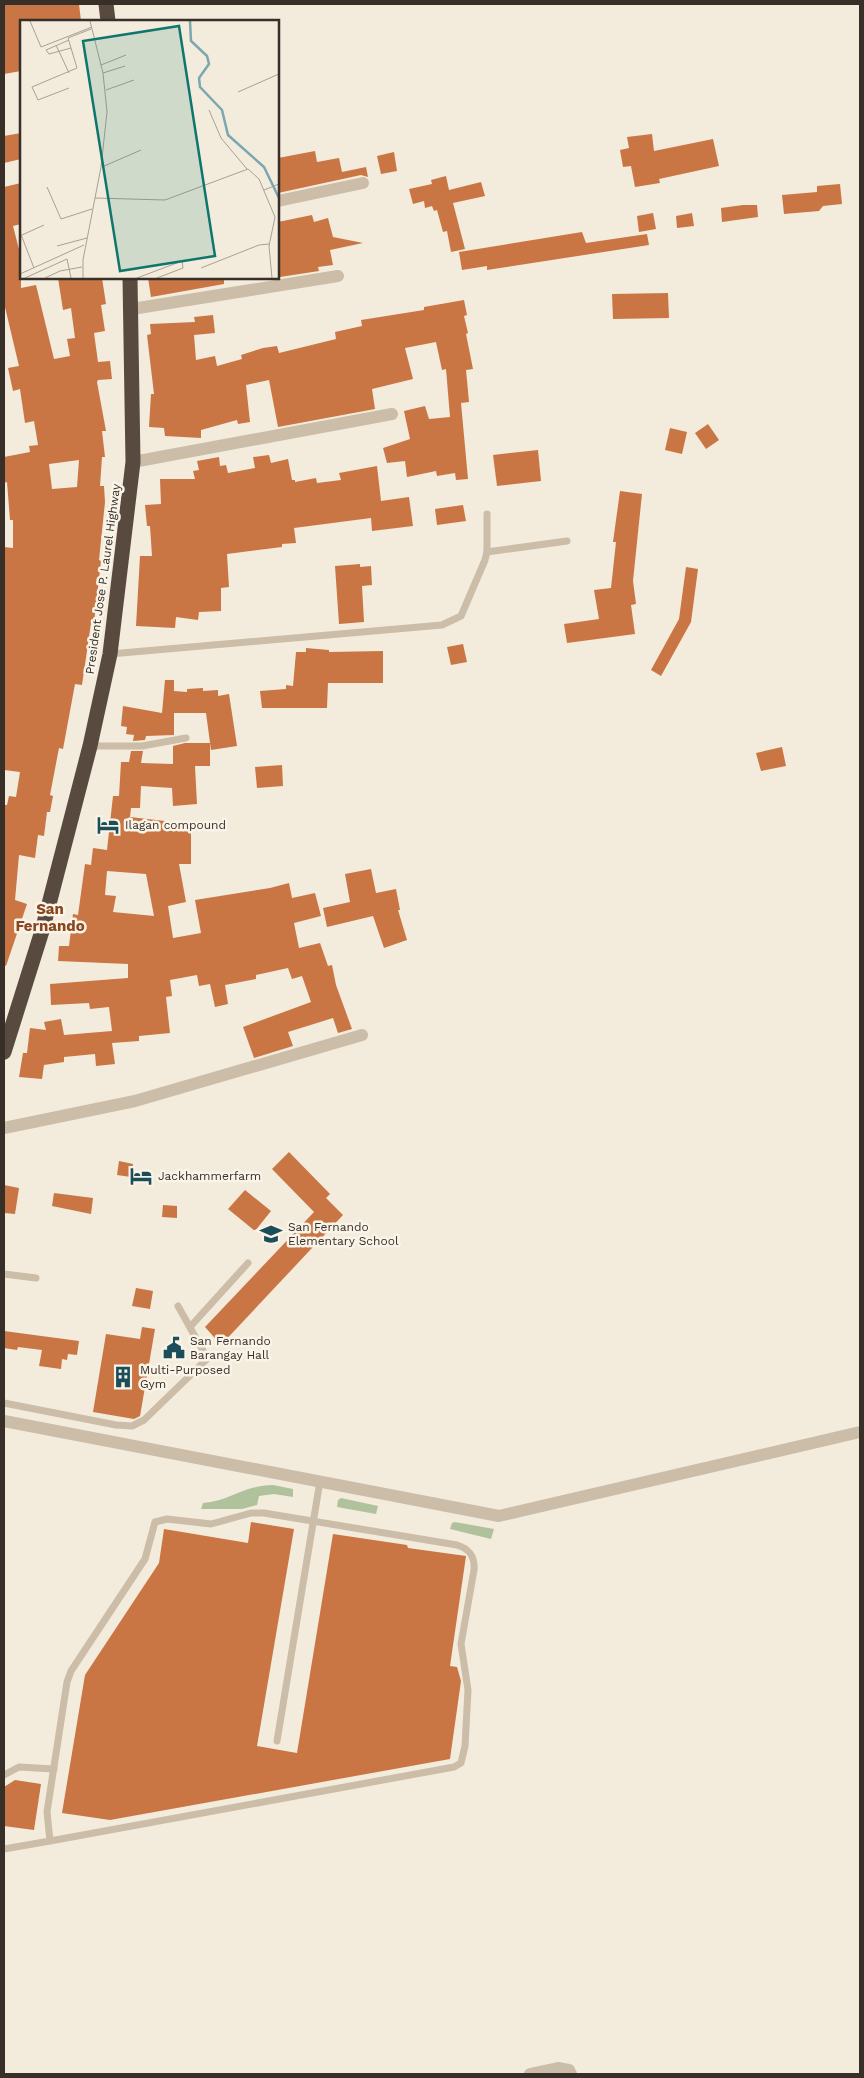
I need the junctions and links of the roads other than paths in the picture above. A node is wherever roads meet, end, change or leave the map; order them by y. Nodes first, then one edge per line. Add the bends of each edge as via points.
1 (106, 4) edge
2 (108, 20) edge
3 (363, 183) dead end
4 (279, 201) edge
5 (338, 276) dead end
6 (130, 279) edge
7 (132, 309) junction
8 (392, 414) dead end
9 (134, 462) junction
10 (487, 514) dead end
11 (567, 540) dead end
12 (487, 552) junction
13 (110, 654) junction
14 (186, 738) dead end
15 (90, 746) junction
16 (362, 1035) dead end
17 (4, 1052) edge
18 (4, 1128) edge
19 (248, 1262) dead end
20 (4, 1274) edge
21 (36, 1278) dead end
22 (178, 1306) dead end
23 (190, 1327) junction
24 (4, 1403) edge
25 (4, 1421) edge
26 (860, 1432) edge
27 (320, 1480) junction
28 (313, 1521) junction
29 (277, 1741) dead end
30 (54, 1769) junction
31 (4, 1776) edge
32 (50, 1841) junction
33 (4, 1849) edge
34 (530, 2074) edge
35 (571, 2074) edge

1 - 2 highway
3 - 4 street
5 - 7 street
6 - 7 highway, President Jose P. Laurel Highway
7 - 9 highway, President Jose P. Laurel Highway
8 - 9 street
9 - 13 highway, President Jose P. Laurel Highway
10 - 12 lane
11 - 12 lane
12 - 13 lane via 461,616 442,625
13 - 15 highway, President Jose P. Laurel Highway
14 - 15 lane via 142,746
15 - 17 highway, President Jose P. Laurel Highway via 42,931
16 - 18 street via 135,1100
19 - 23 lane
20 - 21 lane
22 - 23 lane
23 - 24 lane via 206,1360 139,1424 107,1424
25 - 27 street
26 - 27 street via 503,1516
27 - 28 lane
28 - 29 lane
28 - 30 lane via 257,1513 212,1524 167,1518 155,1522 145,1559 69,1677
28 - 32 lane via 457,1545 470,1552 474,1570 461,1644 468,1690 462,1763
30 - 31 lane via 20,1767
30 - 32 lane via 47,1812
32 - 33 lane
34 - 35 street via 558,2068 569,2070

